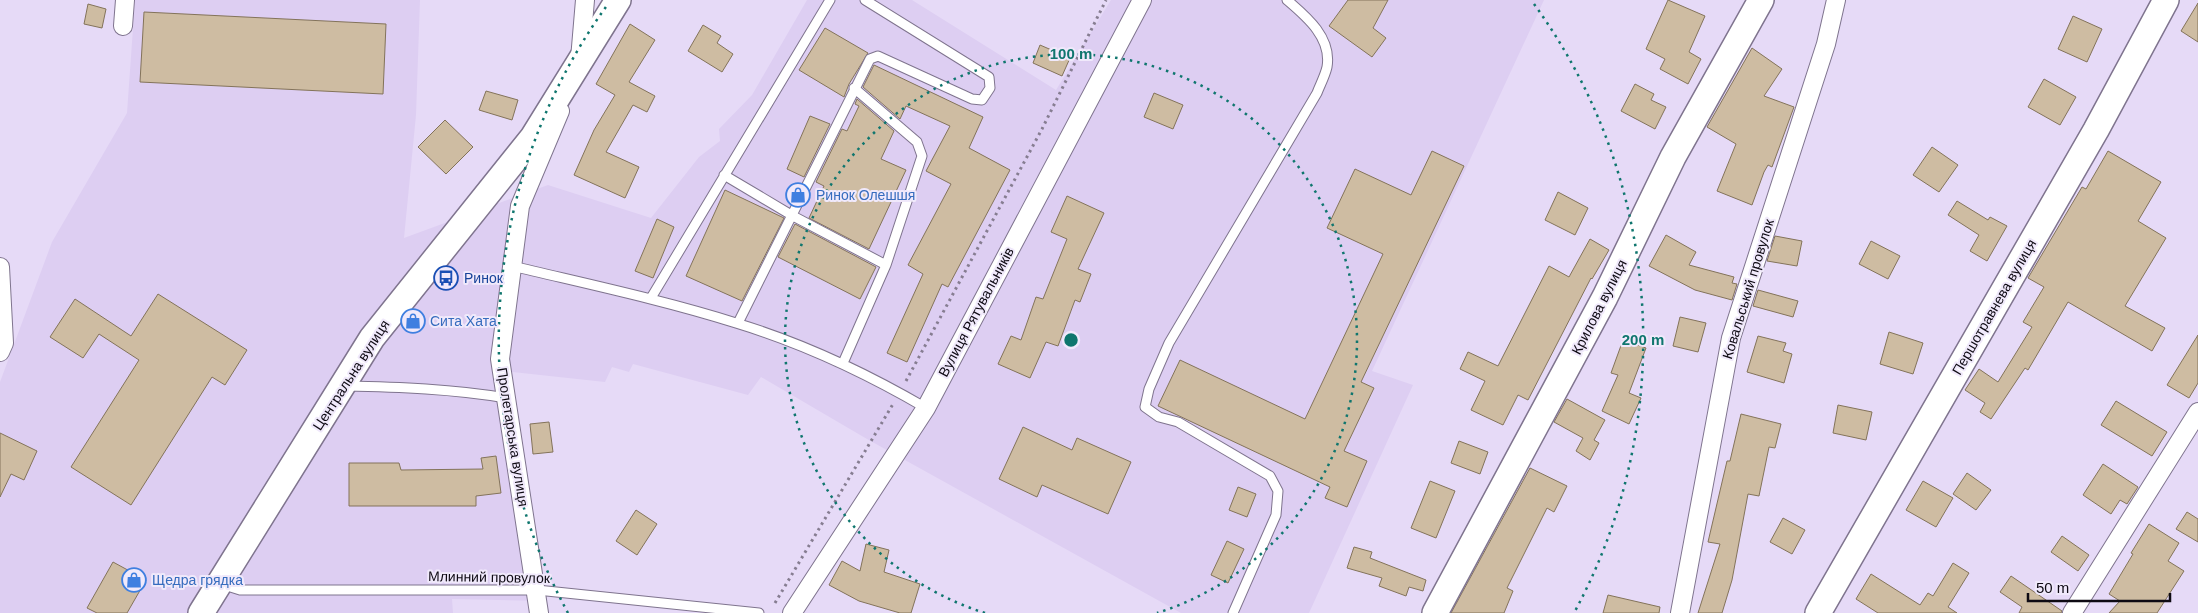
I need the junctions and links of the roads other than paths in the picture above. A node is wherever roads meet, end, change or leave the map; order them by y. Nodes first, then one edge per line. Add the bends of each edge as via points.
1 (125, 0) edge
2 (585, 0) edge
3 (618, 0) edge
4 (830, 0) edge
5 (865, 0) edge
6 (1142, 0) edge
7 (1287, 0) edge
8 (1761, 0) edge
9 (1836, 0) edge
10 (2166, 0) edge
11 (123, 26) dead end
12 (579, 64) junction
13 (854, 88) junction
14 (724, 175) junction
15 (793, 216) junction
16 (886, 265) junction
17 (512, 266) junction
18 (0, 268) edge
19 (651, 298) junction
20 (738, 323) junction
21 (0, 352) edge
22 (843, 363) junction
23 (342, 386) junction
24 (506, 398) junction
25 (926, 408) junction
26 (2198, 412) edge
27 (219, 584) junction
28 (537, 590) junction
29 (1824, 611) edge
30 (201, 613) edge
31 (539, 613) edge
32 (759, 613) edge
33 (792, 613) edge
34 (1233, 613) edge
35 (1435, 613) edge
36 (1680, 613) edge
37 (2072, 613) edge

1 - 11 street
2 - 12 street, Пролетарська вулиця
3 - 12 street, Центральна вулиця
4 - 14 lane
5 - 13 lane via 989,77 990,88 982,100 972,99 878,56 870,59
6 - 25 street, Вулиця Рятувальників
7 - 34 lane via 1319,31 1325,46 1327,67 1317,93 1169,343 1149,389 1145,407 1159,417 1178,422 1270,476 1278,491 1276,515
8 - 35 street, Крилова вулиця via 1673,157 1605,297
9 - 36 street, Ковальський провулок via 1826,44 1730,338
10 - 29 street, Першотравнева вулиця
12 - 17 street, Пролетарська вулиця via 520,206
12 - 23 street, Центральна вулиця via 533,137
13 - 15 lane
13 - 16 lane via 917,142 922,156
14 - 15 lane
14 - 19 lane
15 - 16 lane
15 - 20 lane
16 - 22 lane
17 - 19 lane
17 - 24 street, Пролетарська вулиця via 500,359
18 - 21 street via 4,343
19 - 20 lane
20 - 22 lane
22 - 25 lane
23 - 24 lane via 405,387
23 - 27 street, Центральна вулиця
24 - 28 street, Пролетарська вулиця
25 - 33 street, Вулиця Рятувальників
26 - 37 street
27 - 28 lane, Млинний провулок via 240,590
27 - 30 street, Центральна вулиця
28 - 31 street, Пролетарська вулиця
28 - 32 lane, Млинний провулок

